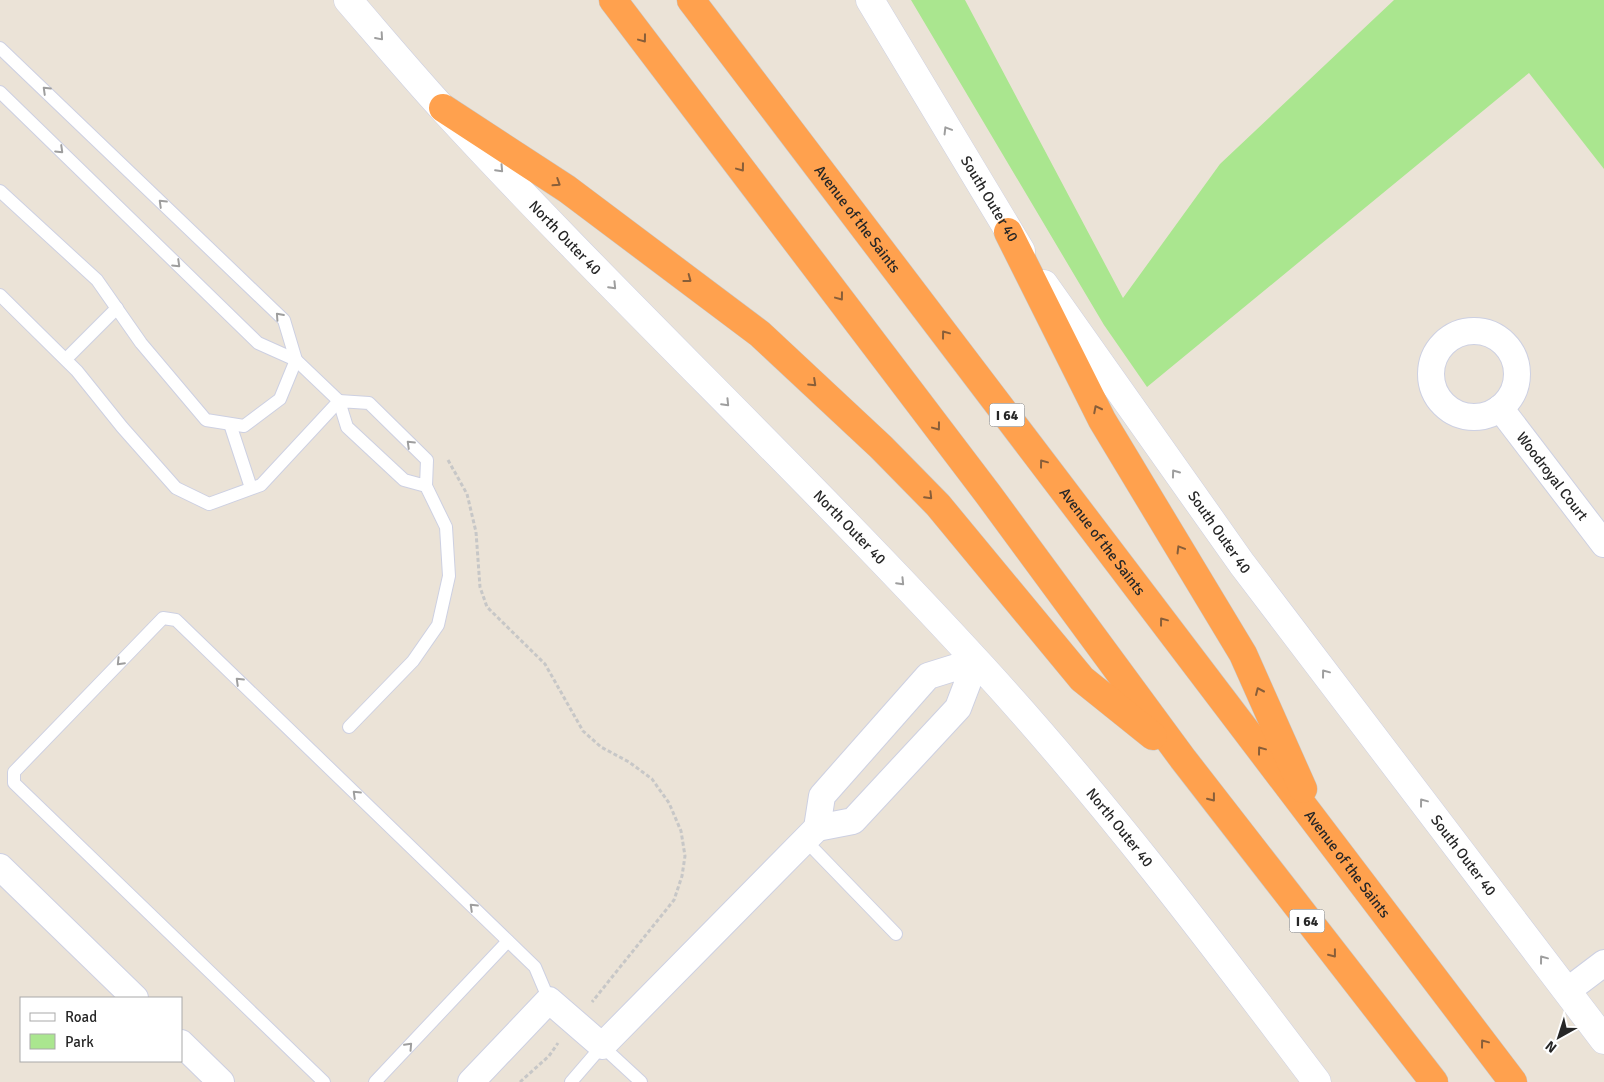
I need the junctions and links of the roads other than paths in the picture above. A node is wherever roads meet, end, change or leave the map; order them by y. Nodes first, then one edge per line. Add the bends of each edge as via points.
1 (348, 0) edge
2 (613, 0) edge
3 (691, 0) edge
4 (870, 0) edge
5 (0, 48) edge
6 (0, 92) edge
7 (443, 108) junction
8 (0, 191) edge
9 (1008, 232) junction
10 (0, 296) edge
11 (117, 308) junction
12 (66, 359) junction
13 (296, 360) junction
14 (339, 402) junction
15 (1500, 408) dead end
16 (230, 424) junction
17 (426, 486) junction
18 (251, 488) junction
19 (1604, 544) edge
20 (976, 661) junction
21 (349, 727) dead end
22 (1183, 759) junction
23 (1322, 831) junction
24 (811, 834) junction
25 (0, 867) edge
26 (896, 934) dead end
27 (508, 941) junction
28 (1604, 963) edge
29 (1567, 991) junction
30 (134, 997) edge
31 (549, 1000) junction
32 (1604, 1040) edge
33 (182, 1044) edge
34 (602, 1046) junction
35 (221, 1082) edge
36 (324, 1082) edge
37 (375, 1082) edge
38 (471, 1082) edge
39 (571, 1082) edge
40 (641, 1082) edge
41 (1317, 1082) edge
42 (1434, 1082) edge
43 (1513, 1082) edge

1 -> 7 street, North Outer 40
2 -> 22 highway, I 64 via 988,494
23 -> 3 highway, Avenue of the Saints / I 64
9 -> 4 street, South Outer 40
13 -> 5 lane via 284,320
6 -> 13 lane via 258,343
7 -> 20 street, North Outer 40
7 -> 22 highway via 567,190 760,334 881,446 938,505 1082,679
8 - 11 lane via 97,280
23 -> 9 highway via 1243,654 1102,420
29 -> 9 street, South Outer 40 via 1242,564 1167,462
10 - 12 lane
11 - 12 lane
11 - 16 lane via 141,343 206,420
12 - 18 lane via 176,488 209,504
13 - 14 lane
13 - 16 lane via 280,399 244,426
14 - 17 lane via 347,427 404,480
17 -> 14 lane via 427,460 369,404
14 - 18 lane via 260,484
15 - 19 street, Woodroyal Court
16 - 18 lane
17 - 21 lane via 446,527 449,576 438,625 413,661
20 - 24 street via 958,708 852,821
20 - 24 street via 928,676 822,796
20 - 41 street, North Outer 40 via 1064,758
22 -> 42 highway, I 64
43 -> 23 highway, Avenue of the Saints / I 64
24 - 26 lane
24 - 34 street
25 - 30 street
27 - 31 lane via 535,967
27 -> 36 lane via 176,620 163,618 14,772 14,784
37 -> 27 lane
28 - 29 street
29 - 32 street, South Outer 40
31 - 34 street
31 - 38 street
33 - 35 street
34 - 39 lane
34 - 40 lane

